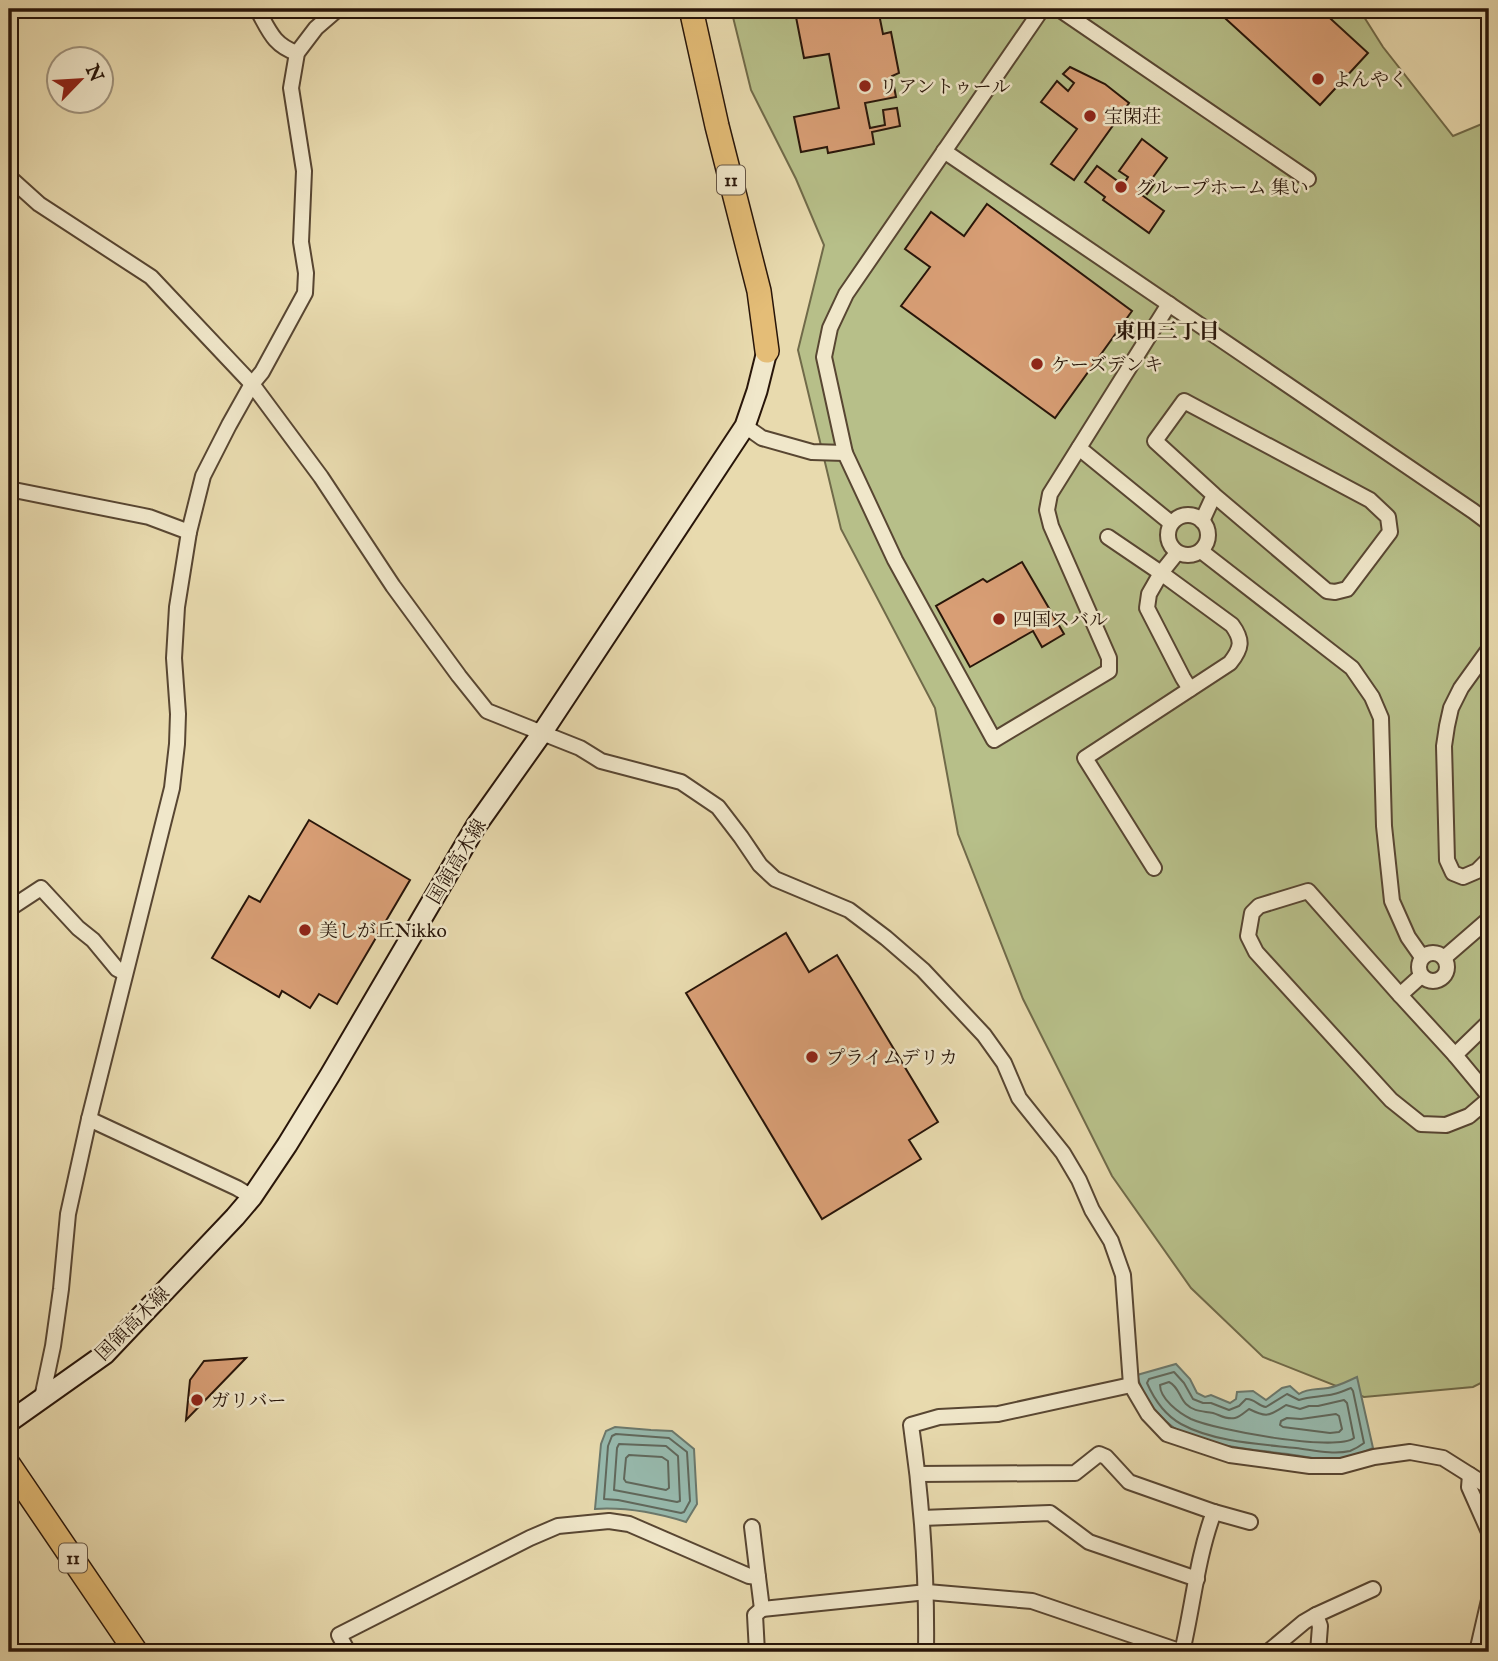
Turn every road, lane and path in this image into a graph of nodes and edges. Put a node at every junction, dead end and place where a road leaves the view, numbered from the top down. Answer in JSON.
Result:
{"nodes":[{"id":1,"x":257,"y":9,"type":"edge"},
{"id":2,"x":338,"y":9,"type":"edge"},
{"id":3,"x":691,"y":9,"type":"edge"},
{"id":4,"x":1042,"y":9,"type":"edge"},
{"id":5,"x":1059,"y":9,"type":"edge"},
{"id":6,"x":297,"y":53,"type":"junction"},
{"id":7,"x":944,"y":151,"type":"junction"},
{"id":8,"x":9,"y":177,"type":"edge"},
{"id":9,"x":1308,"y":179,"type":"dead end"},
{"id":10,"x":1169,"y":304,"type":"junction"},
{"id":11,"x":766,"y":351,"type":"joint"},
{"id":12,"x":253,"y":384,"type":"junction"},
{"id":13,"x":746,"y":426,"type":"junction"},
{"id":14,"x":1079,"y":448,"type":"junction"},
{"id":15,"x":845,"y":453,"type":"junction"},
{"id":16,"x":9,"y":489,"type":"edge"},
{"id":17,"x":1214,"y":495,"type":"junction"},
{"id":18,"x":1202,"y":521,"type":"junction"},
{"id":19,"x":1171,"y":523,"type":"junction"},
{"id":20,"x":1489,"y":523,"type":"edge"},
{"id":21,"x":189,"y":532,"type":"junction"},
{"id":22,"x":1108,"y":537,"type":"dead end"},
{"id":23,"x":1201,"y":551,"type":"junction"},
{"id":24,"x":1177,"y":553,"type":"junction"},
{"id":25,"x":1161,"y":573,"type":"junction"},
{"id":26,"x":1489,"y":649,"type":"edge"},
{"id":27,"x":1191,"y":689,"type":"junction"},
{"id":28,"x":542,"y":733,"type":"junction"},
{"id":29,"x":1489,"y":859,"type":"edge"},
{"id":30,"x":1154,"y":869,"type":"dead end"},
{"id":31,"x":9,"y":909,"type":"edge"},
{"id":32,"x":1489,"y":919,"type":"edge"},
{"id":33,"x":1422,"y":957,"type":"junction"},
{"id":34,"x":1444,"y":958,"type":"junction"},
{"id":35,"x":125,"y":973,"type":"junction"},
{"id":36,"x":1421,"y":976,"type":"junction"},
{"id":37,"x":1400,"y":995,"type":"junction"},
{"id":38,"x":1489,"y":1022,"type":"edge"},
{"id":39,"x":1455,"y":1055,"type":"junction"},
{"id":40,"x":1489,"y":1098,"type":"edge"},
{"id":41,"x":89,"y":1119,"type":"junction"},
{"id":42,"x":252,"y":1197,"type":"junction"},
{"id":43,"x":1130,"y":1385,"type":"junction"},
{"id":44,"x":42,"y":1398,"type":"junction"},
{"id":45,"x":9,"y":1422,"type":"edge"},
{"id":46,"x":9,"y":1465,"type":"edge"},
{"id":47,"x":918,"y":1475,"type":"junction"},
{"id":48,"x":1470,"y":1475,"type":"junction"},
{"id":49,"x":1489,"y":1487,"type":"edge"},
{"id":50,"x":1214,"y":1512,"type":"junction"},
{"id":51,"x":922,"y":1518,"type":"junction"},
{"id":52,"x":1250,"y":1522,"type":"dead end"},
{"id":53,"x":752,"y":1527,"type":"dead end"},
{"id":54,"x":1489,"y":1532,"type":"edge"},
{"id":55,"x":758,"y":1577,"type":"junction"},
{"id":56,"x":1197,"y":1579,"type":"junction"},
{"id":57,"x":1373,"y":1589,"type":"dead end"},
{"id":58,"x":927,"y":1592,"type":"junction"},
{"id":59,"x":1489,"y":1600,"type":"edge"},
{"id":60,"x":762,"y":1609,"type":"junction"},
{"id":61,"x":1316,"y":1615,"type":"junction"},
{"id":62,"x":136,"y":1652,"type":"edge"},
{"id":63,"x":348,"y":1652,"type":"edge"},
{"id":64,"x":757,"y":1652,"type":"edge"},
{"id":65,"x":926,"y":1652,"type":"edge"},
{"id":66,"x":1182,"y":1652,"type":"edge"},
{"id":67,"x":1268,"y":1652,"type":"edge"},
{"id":68,"x":1318,"y":1652,"type":"edge"},
{"id":69,"x":1477,"y":1652,"type":"edge"}],
"edges":[{"from":1,"to":6,"type":"street"},
{"from":2,"to":6,"type":"street"},
{"from":3,"to":11,"type":"highway","number":"11"},
{"from":4,"to":7,"type":"street"},
{"from":5,"to":9,"type":"street"},
{"from":6,"to":12,"type":"street"},
{"from":7,"to":10,"type":"street"},
{"from":7,"to":15,"type":"street"},
{"from":8,"to":12,"type":"street"},
{"from":10,"to":14,"type":"street"},
{"from":10,"to":20,"type":"street"},
{"from":11,"to":13,"type":"main road","name":"国領高木線"},
{"from":12,"to":21,"type":"street"},
{"from":12,"to":28,"type":"street"},
{"from":13,"to":15,"type":"street"},
{"from":13,"to":28,"type":"main road","name":"国領高木線"},
{"from":14,"to":15,"type":"street"},
{"from":14,"to":19,"type":"street"},
{"from":16,"to":21,"type":"street"},
{"from":17,"to":17,"type":"street"},
{"from":17,"to":18,"type":"street"},
{"from":18,"to":19,"type":"street"},
{"from":18,"to":23,"type":"street"},
{"from":19,"to":24,"type":"street"},
{"from":21,"to":35,"type":"street"},
{"from":22,"to":25,"type":"street"},
{"from":23,"to":24,"type":"street"},
{"from":23,"to":33,"type":"street"},
{"from":24,"to":25,"type":"street"},
{"from":25,"to":27,"type":"street"},
{"from":25,"to":27,"type":"street"},
{"from":26,"to":29,"type":"street"},
{"from":27,"to":30,"type":"street"},
{"from":28,"to":42,"type":"main road","name":"国領高木線"},
{"from":28,"to":43,"type":"street"},
{"from":31,"to":35,"type":"street"},
{"from":32,"to":34,"type":"street"},
{"from":33,"to":34,"type":"street"},
{"from":33,"to":36,"type":"street"},
{"from":34,"to":36,"type":"street"},
{"from":35,"to":41,"type":"street"},
{"from":36,"to":37,"type":"street"},
{"from":37,"to":39,"type":"street"},
{"from":37,"to":40,"type":"street"},
{"from":38,"to":39,"type":"street"},
{"from":39,"to":40,"type":"street"},
{"from":41,"to":42,"type":"street"},
{"from":41,"to":44,"type":"street"},
{"from":42,"to":44,"type":"main road","name":"国領高木線"},
{"from":43,"to":47,"type":"street"},
{"from":43,"to":48,"type":"street"},
{"from":44,"to":45,"type":"main road","name":"国領高木線"},
{"from":46,"to":62,"type":"highway","number":"11"},
{"from":47,"to":50,"type":"street"},
{"from":47,"to":51,"type":"street"},
{"from":48,"to":49,"type":"street"},
{"from":48,"to":54,"type":"street"},
{"from":50,"to":52,"type":"street"},
{"from":50,"to":56,"type":"street"},
{"from":51,"to":56,"type":"street"},
{"from":51,"to":58,"type":"street"},
{"from":53,"to":55,"type":"street"},
{"from":55,"to":60,"type":"street"},
{"from":55,"to":63,"type":"street"},
{"from":56,"to":66,"type":"street"},
{"from":57,"to":61,"type":"street"},
{"from":58,"to":60,"type":"street"},
{"from":58,"to":65,"type":"street"},
{"from":58,"to":66,"type":"street"},
{"from":59,"to":69,"type":"street"},
{"from":60,"to":64,"type":"street"},
{"from":61,"to":67,"type":"street"},
{"from":61,"to":68,"type":"street"}]}
